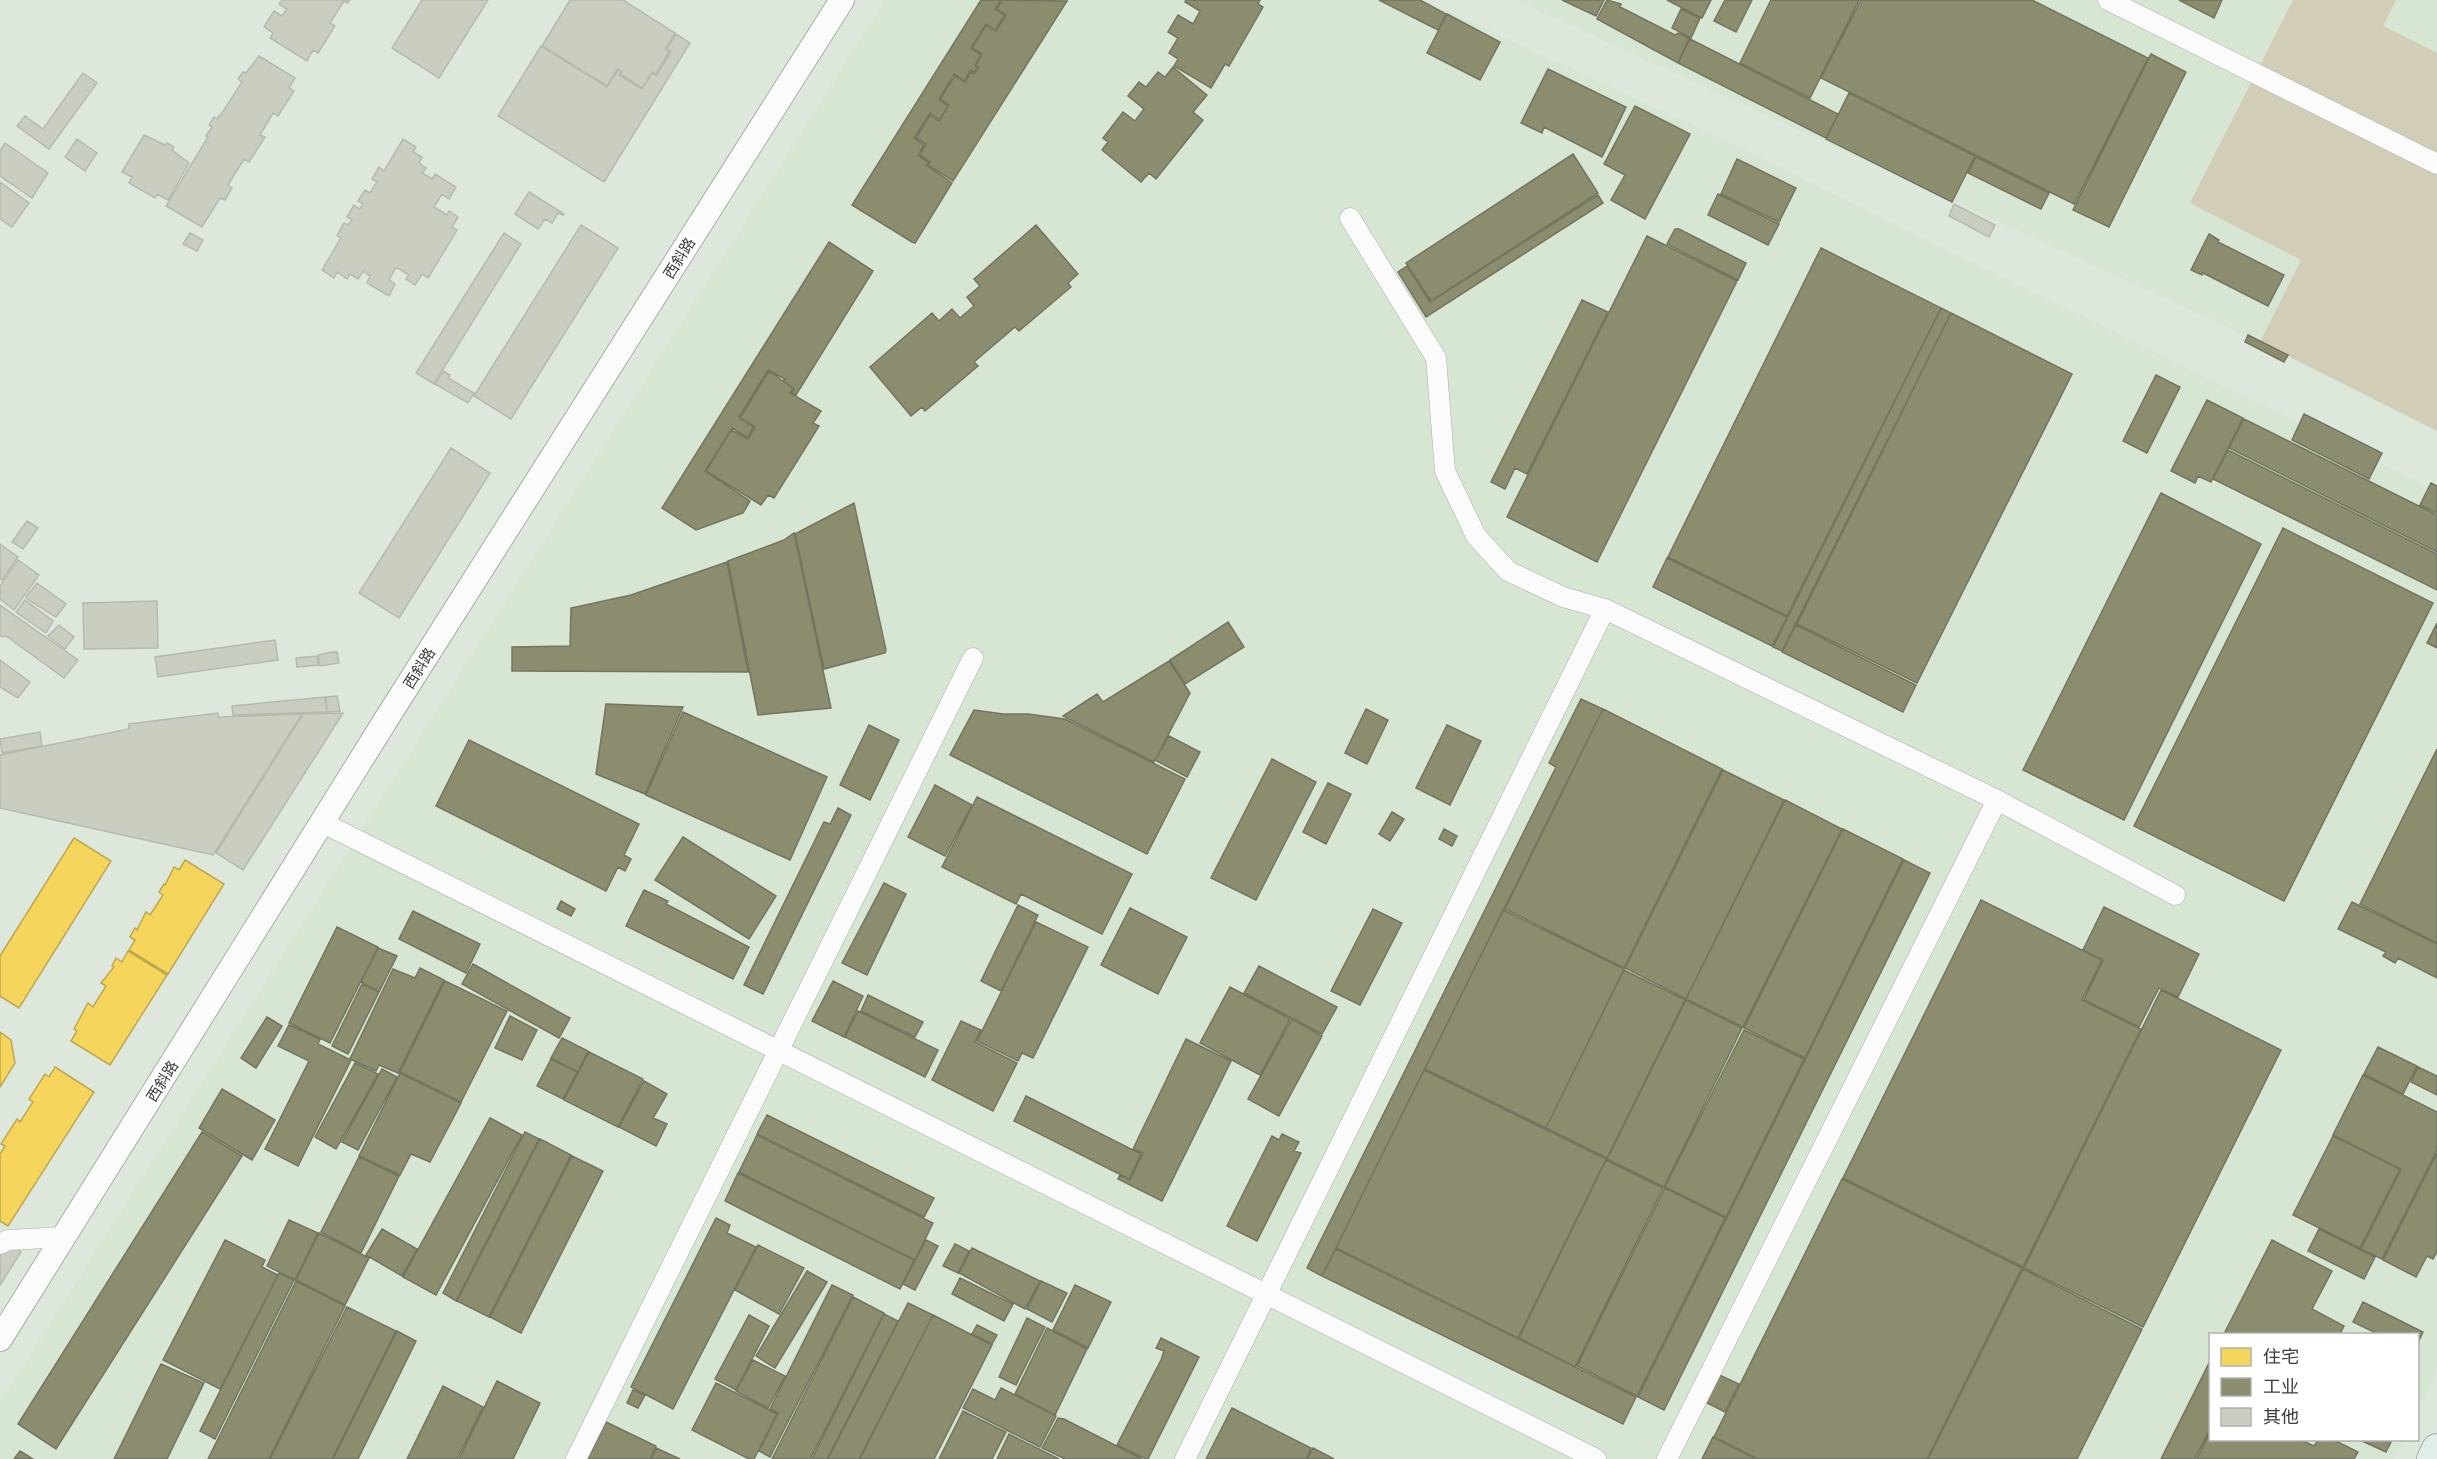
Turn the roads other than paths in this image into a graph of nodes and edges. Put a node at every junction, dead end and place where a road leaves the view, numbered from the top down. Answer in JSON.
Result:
{"nodes":[{"id":1,"x":842,"y":0,"type":"edge"},
{"id":2,"x":2108,"y":0,"type":"edge"},
{"id":3,"x":2437,"y":164,"type":"edge"},
{"id":4,"x":1350,"y":218,"type":"dead end"},
{"id":5,"x":1605,"y":609,"type":"junction"},
{"id":6,"x":973,"y":657,"type":"dead end"},
{"id":7,"x":1996,"y":800,"type":"junction"},
{"id":8,"x":323,"y":823,"type":"junction"},
{"id":9,"x":2175,"y":895,"type":"dead end"},
{"id":10,"x":777,"y":1050,"type":"junction"},
{"id":11,"x":64,"y":1237,"type":"junction"},
{"id":12,"x":0,"y":1244,"type":"edge"},
{"id":13,"x":1266,"y":1294,"type":"junction"},
{"id":14,"x":0,"y":1339,"type":"edge"},
{"id":15,"x":2437,"y":1449,"type":"edge"},
{"id":16,"x":576,"y":1459,"type":"edge"},
{"id":17,"x":1185,"y":1459,"type":"edge"},
{"id":18,"x":1596,"y":1459,"type":"edge"},
{"id":19,"x":1667,"y":1459,"type":"edge"},
{"id":20,"x":2432,"y":1459,"type":"edge"}],
"edges":[{"from":1,"to":8,"type":"street","name":"西斜路"},
{"from":2,"to":3,"type":"street"},
{"from":4,"to":5,"type":"street"},
{"from":5,"to":7,"type":"street"},
{"from":5,"to":13,"type":"street"},
{"from":6,"to":10,"type":"street"},
{"from":7,"to":9,"type":"street"},
{"from":7,"to":19,"type":"street"},
{"from":8,"to":10,"type":"street"},
{"from":8,"to":11,"type":"street","name":"西斜路"},
{"from":10,"to":13,"type":"street"},
{"from":10,"to":16,"type":"street"},
{"from":11,"to":12,"type":"street"},
{"from":11,"to":14,"type":"street","name":"西斜路"},
{"from":13,"to":17,"type":"street"},
{"from":13,"to":18,"type":"street"},
{"from":15,"to":20,"type":"main road"}]}
